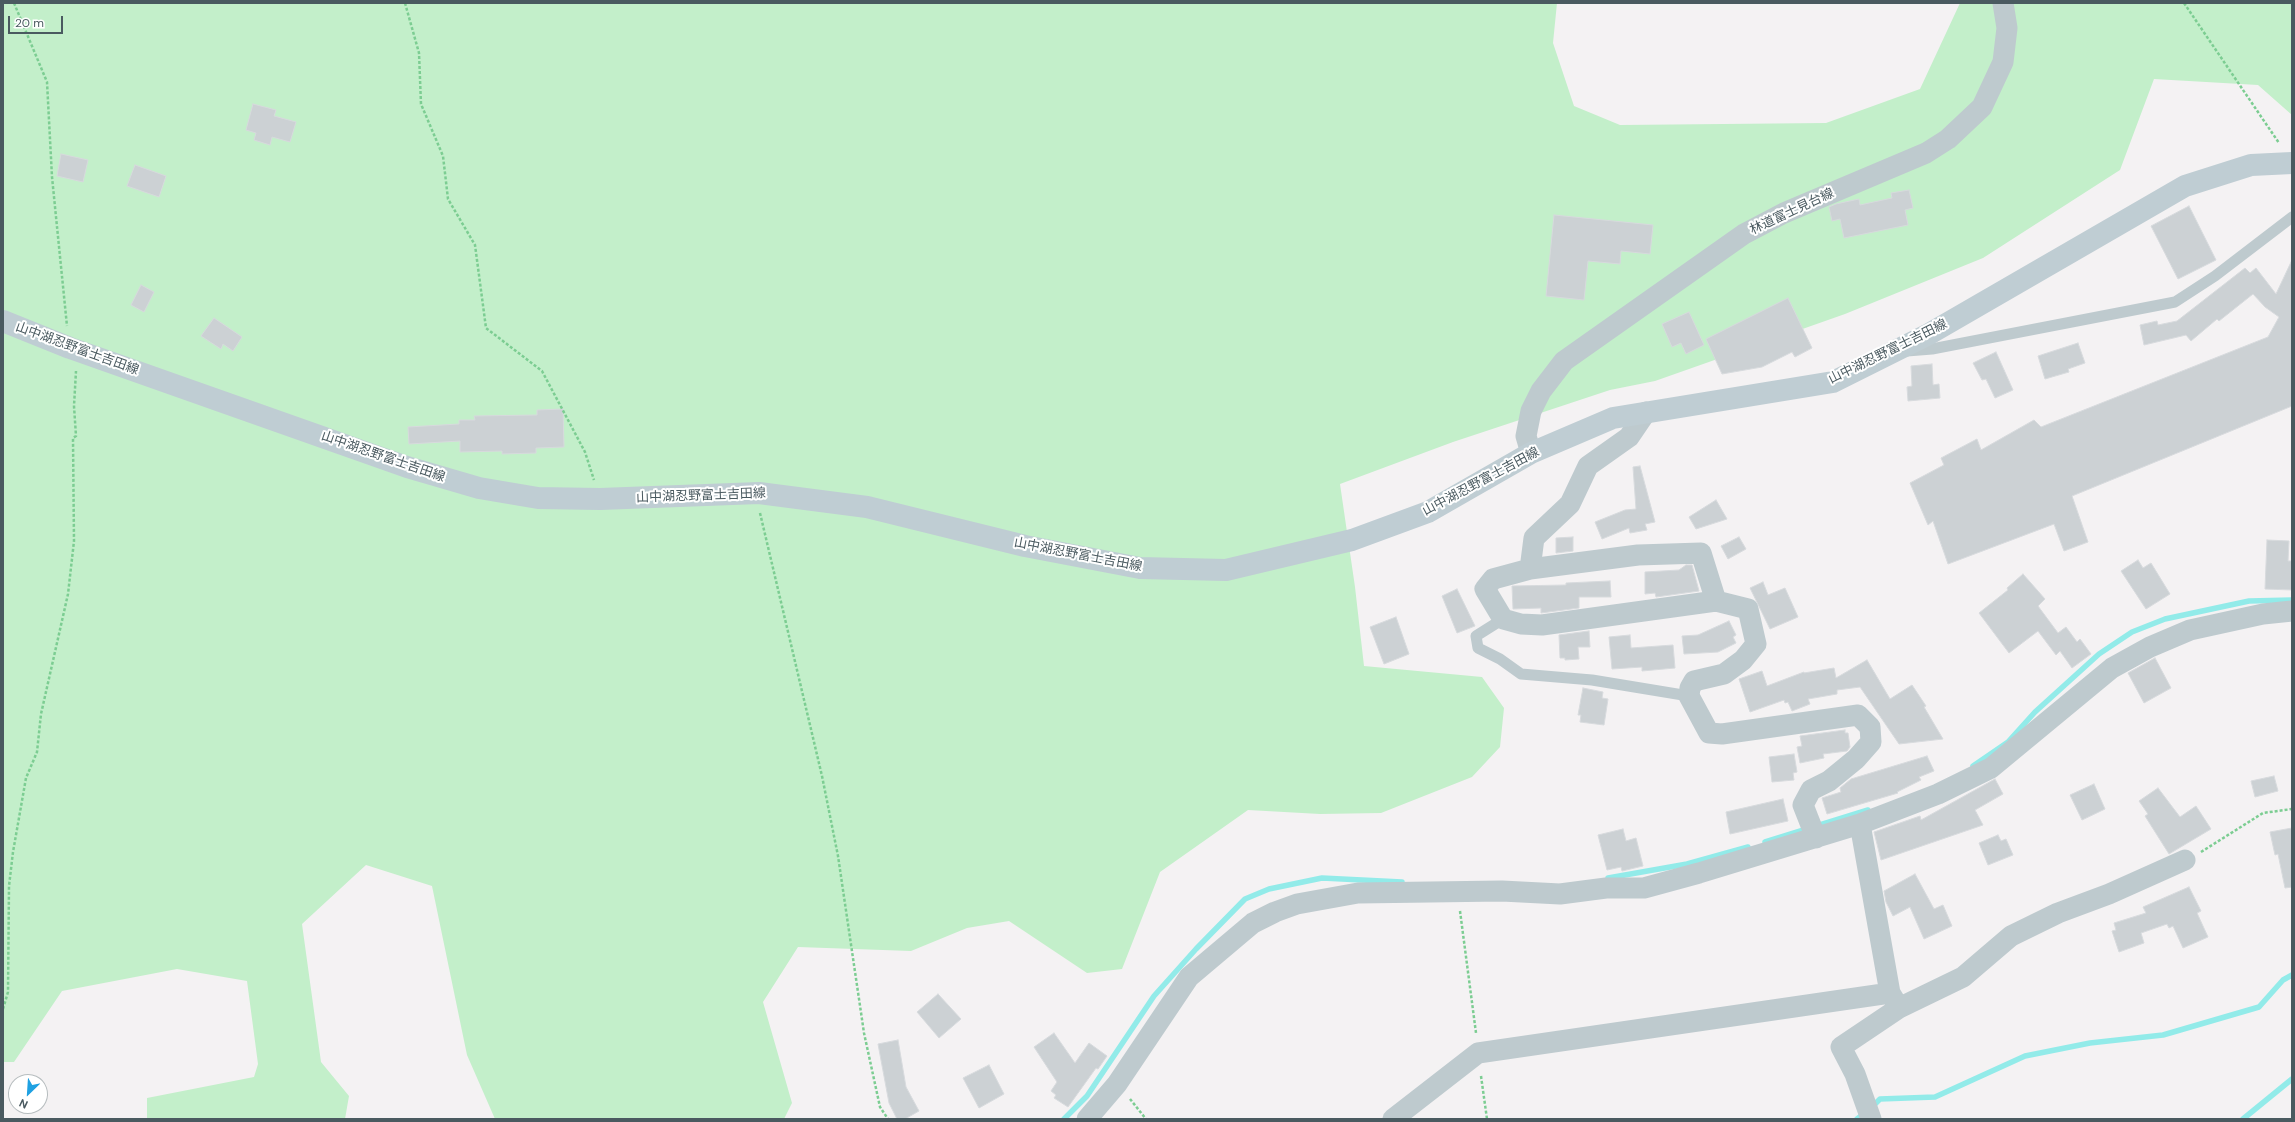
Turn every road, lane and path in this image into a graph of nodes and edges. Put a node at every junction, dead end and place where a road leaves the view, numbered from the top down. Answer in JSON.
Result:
{"nodes":[{"id":1,"x":14,"y":3,"type":"edge"},
{"id":2,"x":405,"y":3,"type":"edge"},
{"id":3,"x":2003,"y":3,"type":"edge"},
{"id":4,"x":2184,"y":3,"type":"edge"},
{"id":5,"x":2280,"y":144,"type":"dead end"},
{"id":6,"x":2292,"y":163,"type":"edge"},
{"id":7,"x":2292,"y":217,"type":"edge"},
{"id":8,"x":64,"y":309,"type":"dead end"},
{"id":9,"x":3,"y":321,"type":"edge"},
{"id":10,"x":70,"y":348,"type":"junction"},
{"id":11,"x":1894,"y":352,"type":"junction"},
{"id":12,"x":1646,"y":412,"type":"junction"},
{"id":13,"x":1531,"y":453,"type":"junction"},
{"id":14,"x":759,"y":493,"type":"junction"},
{"id":15,"x":600,"y":499,"type":"junction"},
{"id":16,"x":1530,"y":569,"type":"junction"},
{"id":17,"x":1716,"y":601,"type":"junction"},
{"id":18,"x":2292,"y":611,"type":"edge"},
{"id":19,"x":1503,"y":619,"type":"junction"},
{"id":20,"x":1689,"y":696,"type":"junction"},
{"id":21,"x":2292,"y":809,"type":"edge"},
{"id":22,"x":1860,"y":824,"type":"junction"},
{"id":23,"x":1816,"y":838,"type":"junction"},
{"id":24,"x":2185,"y":860,"type":"joint"},
{"id":25,"x":1457,"y":891,"type":"junction"},
{"id":26,"x":1895,"y":1000,"type":"junction"},
{"id":27,"x":3,"y":1009,"type":"edge"},
{"id":28,"x":1478,"y":1053,"type":"junction"},
{"id":29,"x":1117,"y":1084,"type":"junction"},
{"id":30,"x":888,"y":1119,"type":"edge"},
{"id":31,"x":1086,"y":1119,"type":"edge"},
{"id":32,"x":1146,"y":1119,"type":"edge"},
{"id":33,"x":1393,"y":1119,"type":"edge"},
{"id":34,"x":1487,"y":1119,"type":"edge"},
{"id":35,"x":1871,"y":1119,"type":"edge"}],
"edges":[{"from":1,"to":8,"type":"path"},
{"from":2,"to":15,"type":"path"},
{"from":3,"to":13,"type":"street","name":"林道富士見台線"},
{"from":4,"to":5,"type":"path"},
{"from":6,"to":11,"type":"main road","name":"山中湖忍野富士吉田線"},
{"from":7,"to":11,"type":"lane"},
{"from":9,"to":10,"type":"main road","name":"山中湖忍野富士吉田線"},
{"from":10,"to":15,"type":"main road","name":"山中湖忍野富士吉田線"},
{"from":10,"to":27,"type":"path"},
{"from":11,"to":12,"type":"main road","name":"山中湖忍野富士吉田線"},
{"from":12,"to":13,"type":"main road","name":"山中湖忍野富士吉田線"},
{"from":12,"to":16,"type":"street"},
{"from":13,"to":14,"type":"main road","name":"山中湖忍野富士吉田線"},
{"from":14,"to":15,"type":"main road","name":"山中湖忍野富士吉田線"},
{"from":14,"to":30,"type":"path"},
{"from":16,"to":17,"type":"street"},
{"from":16,"to":19,"type":"street"},
{"from":17,"to":19,"type":"street"},
{"from":17,"to":20,"type":"street"},
{"from":18,"to":22,"type":"street"},
{"from":19,"to":20,"type":"lane"},
{"from":20,"to":23,"type":"street"},
{"from":21,"to":24,"type":"path"},
{"from":22,"to":23,"type":"street"},
{"from":22,"to":26,"type":"street"},
{"from":23,"to":25,"type":"street"},
{"from":24,"to":26,"type":"street"},
{"from":25,"to":28,"type":"path"},
{"from":25,"to":29,"type":"street"},
{"from":26,"to":28,"type":"street"},
{"from":26,"to":35,"type":"street"},
{"from":28,"to":33,"type":"street"},
{"from":28,"to":34,"type":"path"},
{"from":29,"to":31,"type":"street"},
{"from":29,"to":32,"type":"path"}]}
